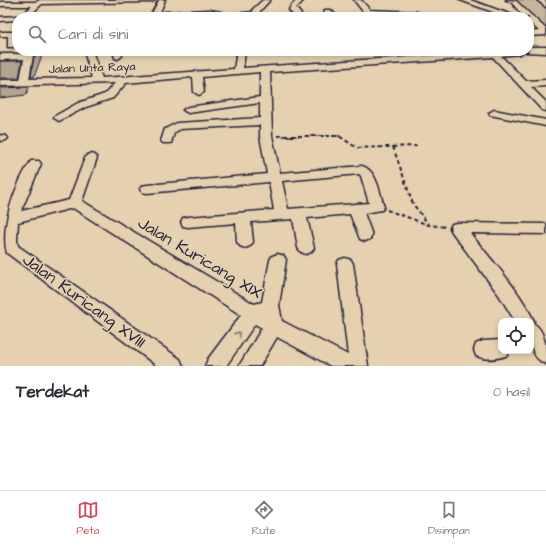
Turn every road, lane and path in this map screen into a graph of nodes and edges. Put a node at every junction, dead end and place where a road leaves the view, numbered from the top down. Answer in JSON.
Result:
{"nodes":[{"id":1,"x":152,"y":0,"type":"edge"},
{"id":2,"x":162,"y":0,"type":"edge"},
{"id":3,"x":267,"y":0,"type":"edge"},
{"id":4,"x":301,"y":0,"type":"edge"},
{"id":5,"x":357,"y":0,"type":"edge"},
{"id":6,"x":463,"y":0,"type":"edge"},
{"id":7,"x":509,"y":0,"type":"edge"},
{"id":8,"x":540,"y":0,"type":"edge"},
{"id":9,"x":43,"y":1,"type":"edge"},
{"id":10,"x":0,"y":4,"type":"edge"},
{"id":11,"x":546,"y":5,"type":"edge"},
{"id":12,"x":30,"y":12,"type":"edge"},
{"id":13,"x":35,"y":12,"type":"edge"},
{"id":14,"x":156,"y":12,"type":"edge"},
{"id":15,"x":256,"y":12,"type":"edge"},
{"id":16,"x":295,"y":12,"type":"edge"},
{"id":17,"x":368,"y":12,"type":"edge"},
{"id":18,"x":499,"y":12,"type":"edge"},
{"id":19,"x":523,"y":12,"type":"edge"},
{"id":20,"x":12,"y":18,"type":"edge"},
{"id":21,"x":534,"y":18,"type":"edge"},
{"id":22,"x":0,"y":19,"type":"edge"},
{"id":23,"x":541,"y":19,"type":"dead end"},
{"id":24,"x":534,"y":22,"type":"edge"},
{"id":25,"x":546,"y":33,"type":"edge"},
{"id":26,"x":0,"y":34,"type":"edge"},
{"id":27,"x":534,"y":34,"type":"edge"},
{"id":28,"x":11,"y":46,"type":"dead end"},
{"id":29,"x":534,"y":50,"type":"edge"},
{"id":30,"x":546,"y":50,"type":"edge"},
{"id":31,"x":90,"y":56,"type":"edge"},
{"id":32,"x":240,"y":56,"type":"edge"},
{"id":33,"x":430,"y":56,"type":"edge"},
{"id":34,"x":497,"y":56,"type":"edge"},
{"id":35,"x":0,"y":57,"type":"edge"},
{"id":36,"x":265,"y":70,"type":"junction"},
{"id":37,"x":238,"y":72,"type":"junction"},
{"id":38,"x":197,"y":75,"type":"junction"},
{"id":39,"x":98,"y":80,"type":"junction"},
{"id":40,"x":123,"y":80,"type":"junction"},
{"id":41,"x":24,"y":82,"type":"junction"},
{"id":42,"x":0,"y":83,"type":"edge"},
{"id":43,"x":546,"y":83,"type":"edge"},
{"id":44,"x":524,"y":84,"type":"junction"},
{"id":45,"x":199,"y":92,"type":"dead end"},
{"id":46,"x":265,"y":99,"type":"junction"},
{"id":47,"x":546,"y":108,"type":"edge"},
{"id":48,"x":188,"y":110,"type":"dead end"},
{"id":49,"x":494,"y":112,"type":"dead end"},
{"id":50,"x":59,"y":118,"type":"dead end"},
{"id":51,"x":266,"y":121,"type":"junction"},
{"id":52,"x":546,"y":123,"type":"edge"},
{"id":53,"x":273,"y":136,"type":"dead end"},
{"id":54,"x":167,"y":141,"type":"dead end"},
{"id":55,"x":417,"y":146,"type":"dead end"},
{"id":56,"x":393,"y":147,"type":"junction"},
{"id":57,"x":91,"y":158,"type":"dead end"},
{"id":58,"x":35,"y":164,"type":"dead end"},
{"id":59,"x":274,"y":177,"type":"junction"},
{"id":60,"x":147,"y":189,"type":"dead end"},
{"id":61,"x":75,"y":203,"type":"junction"},
{"id":62,"x":377,"y":207,"type":"junction"},
{"id":63,"x":355,"y":209,"type":"junction"},
{"id":64,"x":299,"y":213,"type":"junction"},
{"id":65,"x":282,"y":215,"type":"junction"},
{"id":66,"x":10,"y":218,"type":"junction"},
{"id":67,"x":243,"y":218,"type":"junction"},
{"id":68,"x":188,"y":222,"type":"dead end"},
{"id":69,"x":429,"y":225,"type":"junction"},
{"id":70,"x":457,"y":228,"type":"junction"},
{"id":71,"x":546,"y":229,"type":"edge"},
{"id":72,"x":365,"y":235,"type":"dead end"},
{"id":73,"x":245,"y":242,"type":"dead end"},
{"id":74,"x":306,"y":248,"type":"dead end"},
{"id":75,"x":278,"y":260,"type":"dead end"},
{"id":76,"x":345,"y":264,"type":"dead end"},
{"id":77,"x":261,"y":308,"type":"junction"},
{"id":78,"x":523,"y":318,"type":"edge"},
{"id":79,"x":274,"y":326,"type":"junction"},
{"id":80,"x":534,"y":336,"type":"edge"},
{"id":81,"x":541,"y":349,"type":"edge"},
{"id":82,"x":173,"y":366,"type":"edge"},
{"id":83,"x":215,"y":366,"type":"edge"},
{"id":84,"x":249,"y":366,"type":"edge"},
{"id":85,"x":350,"y":366,"type":"edge"},
{"id":86,"x":358,"y":366,"type":"edge"}],
"edges":[{"from":1,"to":9,"type":"street"},
{"from":2,"to":14,"type":"street"},
{"from":3,"to":15,"type":"street"},
{"from":4,"to":16,"type":"street"},
{"from":5,"to":17,"type":"street"},
{"from":6,"to":18,"type":"street"},
{"from":7,"to":19,"type":"street"},
{"from":8,"to":11,"type":"street"},
{"from":9,"to":10,"type":"street"},
{"from":9,"to":12,"type":"street"},
{"from":9,"to":13,"type":"street"},
{"from":20,"to":22,"type":"street"},
{"from":21,"to":23,"type":"street"},
{"from":24,"to":25,"type":"street"},
{"from":25,"to":27,"type":"street"},
{"from":26,"to":28,"type":"street"},
{"from":29,"to":30,"type":"street"},
{"from":31,"to":39,"type":"street"},
{"from":32,"to":37,"type":"street"},
{"from":33,"to":36,"type":"street","name":"Jalan Unta Raya"},
{"from":34,"to":44,"type":"street"},
{"from":35,"to":41,"type":"street"},
{"from":36,"to":37,"type":"street","name":"Jalan Unta Raya"},
{"from":36,"to":46,"type":"street"},
{"from":37,"to":38,"type":"street","name":"Jalan Unta Raya"},
{"from":38,"to":40,"type":"street","name":"Jalan Unta Raya"},
{"from":38,"to":45,"type":"street"},
{"from":39,"to":40,"type":"street","name":"Jalan Unta Raya"},
{"from":39,"to":41,"type":"street","name":"Jalan Unta Raya"},
{"from":40,"to":50,"type":"street"},
{"from":41,"to":42,"type":"street","name":"Jalan Unta Raya"},
{"from":43,"to":44,"type":"street"},
{"from":44,"to":47,"type":"street"},
{"from":46,"to":48,"type":"street"},
{"from":46,"to":51,"type":"street"},
{"from":49,"to":52,"type":"street"},
{"from":51,"to":54,"type":"street"},
{"from":51,"to":59,"type":"street"},
{"from":53,"to":56,"type":"path"},
{"from":55,"to":56,"type":"path"},
{"from":56,"to":69,"type":"path"},
{"from":57,"to":61,"type":"street"},
{"from":58,"to":66,"type":"street","name":"Jalan Kuricang XVIII"},
{"from":59,"to":60,"type":"street"},
{"from":59,"to":62,"type":"street"},
{"from":59,"to":65,"type":"street"},
{"from":61,"to":66,"type":"street"},
{"from":61,"to":77,"type":"street","name":"Jalan Kuricang XIX"},
{"from":62,"to":63,"type":"street"},
{"from":62,"to":69,"type":"path"},
{"from":63,"to":64,"type":"street"},
{"from":63,"to":72,"type":"street"},
{"from":64,"to":65,"type":"street"},
{"from":64,"to":74,"type":"street"},
{"from":65,"to":67,"type":"street"},
{"from":66,"to":82,"type":"street","name":"Jalan Kuricang XVIII"},
{"from":67,"to":68,"type":"street"},
{"from":67,"to":73,"type":"street"},
{"from":69,"to":70,"type":"path"},
{"from":70,"to":71,"type":"street"},
{"from":70,"to":78,"type":"street"},
{"from":75,"to":77,"type":"street"},
{"from":76,"to":86,"type":"street"},
{"from":77,"to":79,"type":"street"},
{"from":83,"to":77,"type":"street","one_way":true},
{"from":79,"to":84,"type":"street"},
{"from":79,"to":85,"type":"street"},
{"from":80,"to":81,"type":"street"}]}
